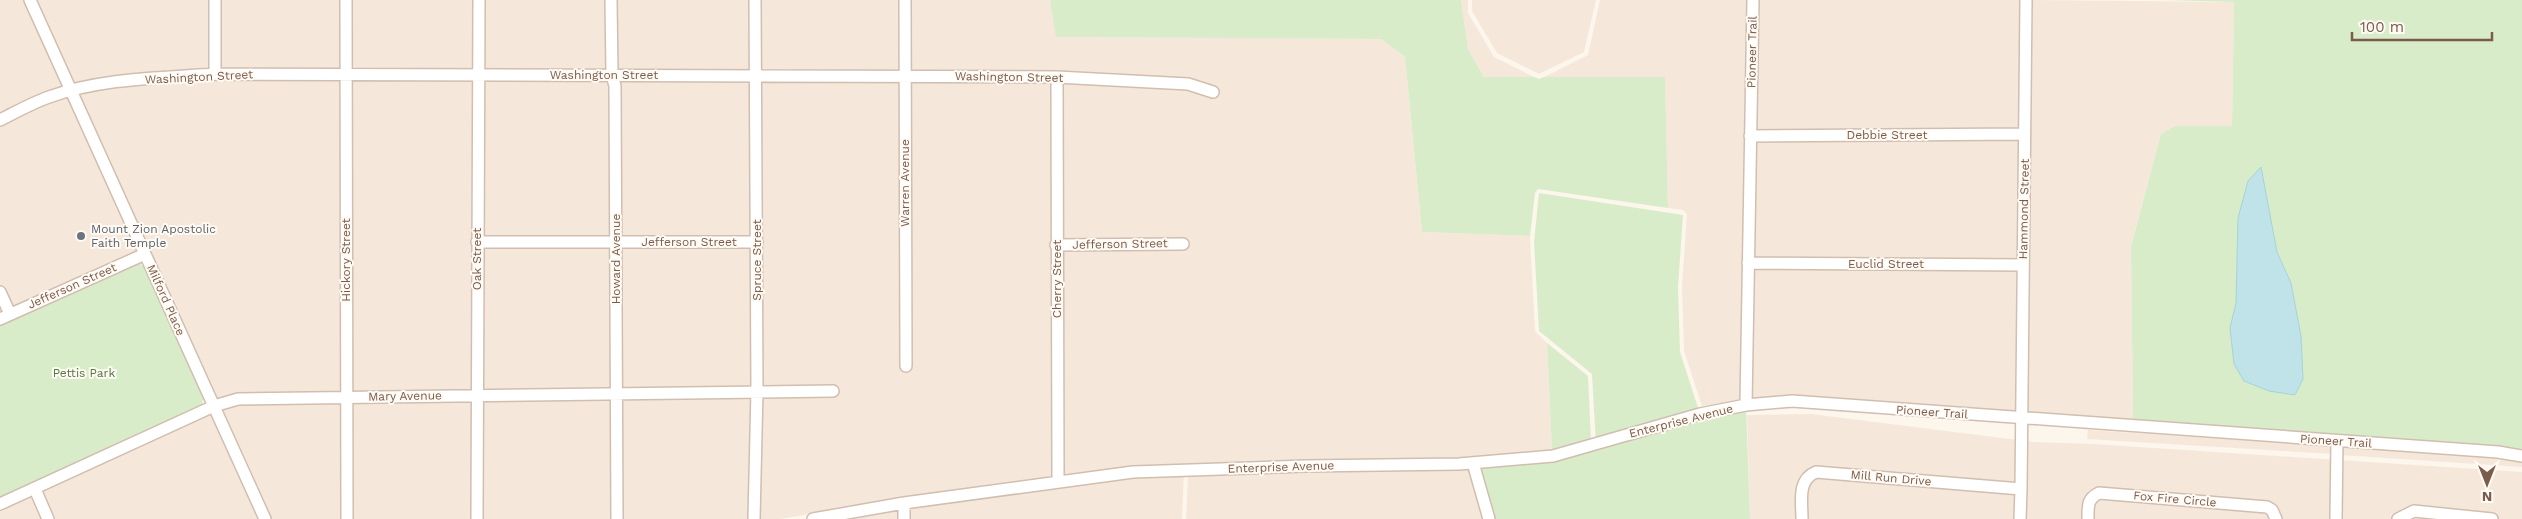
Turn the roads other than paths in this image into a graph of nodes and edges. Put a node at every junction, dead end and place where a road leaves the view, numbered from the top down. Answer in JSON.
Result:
{"nodes":[{"id":1,"x":30,"y":0,"type":"edge"},
{"id":2,"x":215,"y":0,"type":"edge"},
{"id":3,"x":346,"y":0,"type":"edge"},
{"id":4,"x":479,"y":0,"type":"edge"},
{"id":5,"x":611,"y":0,"type":"edge"},
{"id":6,"x":756,"y":0,"type":"edge"},
{"id":7,"x":905,"y":0,"type":"edge"},
{"id":8,"x":1753,"y":0,"type":"edge"},
{"id":9,"x":2026,"y":0,"type":"edge"},
{"id":10,"x":346,"y":73,"type":"junction"},
{"id":11,"x":215,"y":74,"type":"junction"},
{"id":12,"x":612,"y":75,"type":"junction"},
{"id":13,"x":757,"y":75,"type":"junction"},
{"id":14,"x":479,"y":76,"type":"junction"},
{"id":15,"x":904,"y":76,"type":"junction"},
{"id":16,"x":1057,"y":77,"type":"junction"},
{"id":17,"x":72,"y":90,"type":"junction"},
{"id":18,"x":1213,"y":92,"type":"dead end"},
{"id":19,"x":0,"y":120,"type":"edge"},
{"id":20,"x":2024,"y":134,"type":"junction"},
{"id":21,"x":1750,"y":136,"type":"junction"},
{"id":22,"x":477,"y":242,"type":"junction"},
{"id":23,"x":616,"y":242,"type":"junction"},
{"id":24,"x":757,"y":242,"type":"junction"},
{"id":25,"x":1183,"y":244,"type":"dead end"},
{"id":26,"x":1056,"y":245,"type":"junction"},
{"id":27,"x":145,"y":254,"type":"junction"},
{"id":28,"x":1748,"y":263,"type":"junction"},
{"id":29,"x":2023,"y":265,"type":"junction"},
{"id":30,"x":0,"y":292,"type":"edge"},
{"id":31,"x":5,"y":316,"type":"edge"},
{"id":32,"x":906,"y":366,"type":"dead end"},
{"id":33,"x":757,"y":390,"type":"junction"},
{"id":34,"x":833,"y":391,"type":"dead end"},
{"id":35,"x":616,"y":394,"type":"junction"},
{"id":36,"x":477,"y":395,"type":"junction"},
{"id":37,"x":346,"y":397,"type":"junction"},
{"id":38,"x":1746,"y":405,"type":"junction"},
{"id":39,"x":214,"y":406,"type":"junction"},
{"id":40,"x":2021,"y":419,"type":"junction"},
{"id":41,"x":2337,"y":441,"type":"junction"},
{"id":42,"x":2522,"y":456,"type":"edge"},
{"id":43,"x":1473,"y":463,"type":"junction"},
{"id":44,"x":1058,"y":481,"type":"junction"},
{"id":45,"x":35,"y":489,"type":"junction"},
{"id":46,"x":2021,"y":489,"type":"junction"},
{"id":47,"x":904,"y":503,"type":"junction"},
{"id":48,"x":0,"y":504,"type":"edge"},
{"id":49,"x":48,"y":519,"type":"edge"},
{"id":50,"x":265,"y":519,"type":"edge"},
{"id":51,"x":347,"y":519,"type":"edge"},
{"id":52,"x":478,"y":519,"type":"edge"},
{"id":53,"x":617,"y":519,"type":"edge"},
{"id":54,"x":754,"y":519,"type":"edge"},
{"id":55,"x":813,"y":519,"type":"edge"},
{"id":56,"x":904,"y":519,"type":"edge"},
{"id":57,"x":1489,"y":519,"type":"edge"},
{"id":58,"x":1802,"y":519,"type":"edge"},
{"id":59,"x":2020,"y":519,"type":"edge"},
{"id":60,"x":2088,"y":519,"type":"edge"},
{"id":61,"x":2276,"y":519,"type":"edge"},
{"id":62,"x":2336,"y":519,"type":"edge"},
{"id":63,"x":2398,"y":519,"type":"edge"},
{"id":64,"x":2492,"y":519,"type":"edge"}],
"edges":[{"from":1,"to":17,"type":"street","name":"Milford Place"},
{"from":2,"to":11,"type":"street"},
{"from":3,"to":10,"type":"street","name":"Hickory Street"},
{"from":4,"to":14,"type":"street","name":"Oak Street"},
{"from":5,"to":12,"type":"street","name":"Howard Avenue"},
{"from":6,"to":13,"type":"street","name":"Spruce Street"},
{"from":7,"to":15,"type":"street","name":"Warren Avenue"},
{"from":8,"to":21,"type":"street","name":"Pioneer Trail"},
{"from":9,"to":20,"type":"street","name":"Hammond Street"},
{"from":10,"to":11,"type":"street","name":"Washington Street"},
{"from":10,"to":14,"type":"street","name":"Washington Street"},
{"from":10,"to":37,"type":"street","name":"Hickory Street"},
{"from":11,"to":17,"type":"street","name":"Washington Street"},
{"from":12,"to":13,"type":"street","name":"Washington Street"},
{"from":12,"to":14,"type":"street","name":"Washington Street"},
{"from":12,"to":23,"type":"street","name":"Howard Avenue"},
{"from":13,"to":15,"type":"street","name":"Washington Street"},
{"from":13,"to":24,"type":"street","name":"Spruce Street"},
{"from":14,"to":22,"type":"street","name":"Oak Street"},
{"from":15,"to":16,"type":"street","name":"Washington Street"},
{"from":15,"to":32,"type":"street","name":"Warren Avenue"},
{"from":16,"to":18,"type":"street","name":"Washington Street"},
{"from":16,"to":26,"type":"street","name":"Cherry Street"},
{"from":17,"to":19,"type":"street","name":"Washington Street"},
{"from":17,"to":27,"type":"street","name":"Milford Place"},
{"from":20,"to":21,"type":"street","name":"Debbie Street"},
{"from":20,"to":29,"type":"street","name":"Hammond Street"},
{"from":21,"to":28,"type":"street","name":"Pioneer Trail"},
{"from":22,"to":23,"type":"street","name":"Jefferson Street"},
{"from":22,"to":36,"type":"street","name":"Oak Street"},
{"from":23,"to":24,"type":"street","name":"Jefferson Street"},
{"from":23,"to":35,"type":"street","name":"Howard Avenue"},
{"from":24,"to":33,"type":"street","name":"Spruce Street"},
{"from":25,"to":26,"type":"street","name":"Jefferson Street"},
{"from":26,"to":44,"type":"street","name":"Cherry Street"},
{"from":27,"to":31,"type":"street","name":"Jefferson Street"},
{"from":27,"to":39,"type":"street","name":"Milford Place"},
{"from":28,"to":29,"type":"street","name":"Euclid Street"},
{"from":28,"to":38,"type":"street","name":"Pioneer Trail"},
{"from":29,"to":40,"type":"street","name":"Hammond Street"},
{"from":30,"to":31,"type":"street"},
{"from":33,"to":34,"type":"street","name":"Mary Avenue"},
{"from":33,"to":35,"type":"street","name":"Mary Avenue"},
{"from":33,"to":54,"type":"street","name":"Spruce Street"},
{"from":35,"to":36,"type":"street","name":"Mary Avenue"},
{"from":35,"to":53,"type":"street","name":"Howard Avenue"},
{"from":36,"to":37,"type":"street","name":"Mary Avenue"},
{"from":36,"to":52,"type":"street","name":"Oak Street"},
{"from":37,"to":39,"type":"street","name":"Mary Avenue"},
{"from":37,"to":51,"type":"street","name":"Hickory Street"},
{"from":38,"to":40,"type":"street","name":"Pioneer Trail"},
{"from":38,"to":43,"type":"street","name":"Enterprise Avenue"},
{"from":39,"to":45,"type":"street","name":"Mary Avenue"},
{"from":39,"to":50,"type":"street","name":"Milford Place"},
{"from":40,"to":41,"type":"street","name":"Pioneer Trail"},
{"from":40,"to":46,"type":"street"},
{"from":41,"to":42,"type":"street","name":"Pioneer Trail"},
{"from":41,"to":62,"type":"street"},
{"from":43,"to":44,"type":"street","name":"Enterprise Avenue"},
{"from":43,"to":57,"type":"street"},
{"from":44,"to":47,"type":"street","name":"Enterprise Avenue"},
{"from":45,"to":48,"type":"street","name":"Mary Avenue"},
{"from":45,"to":49,"type":"street"},
{"from":46,"to":58,"type":"street","name":"Mill Run Drive"},
{"from":46,"to":59,"type":"street"},
{"from":47,"to":55,"type":"street","name":"Enterprise Avenue"},
{"from":47,"to":56,"type":"street"},
{"from":60,"to":61,"type":"street","name":"Fox Fire Circle"},
{"from":63,"to":64,"type":"street"}]}
